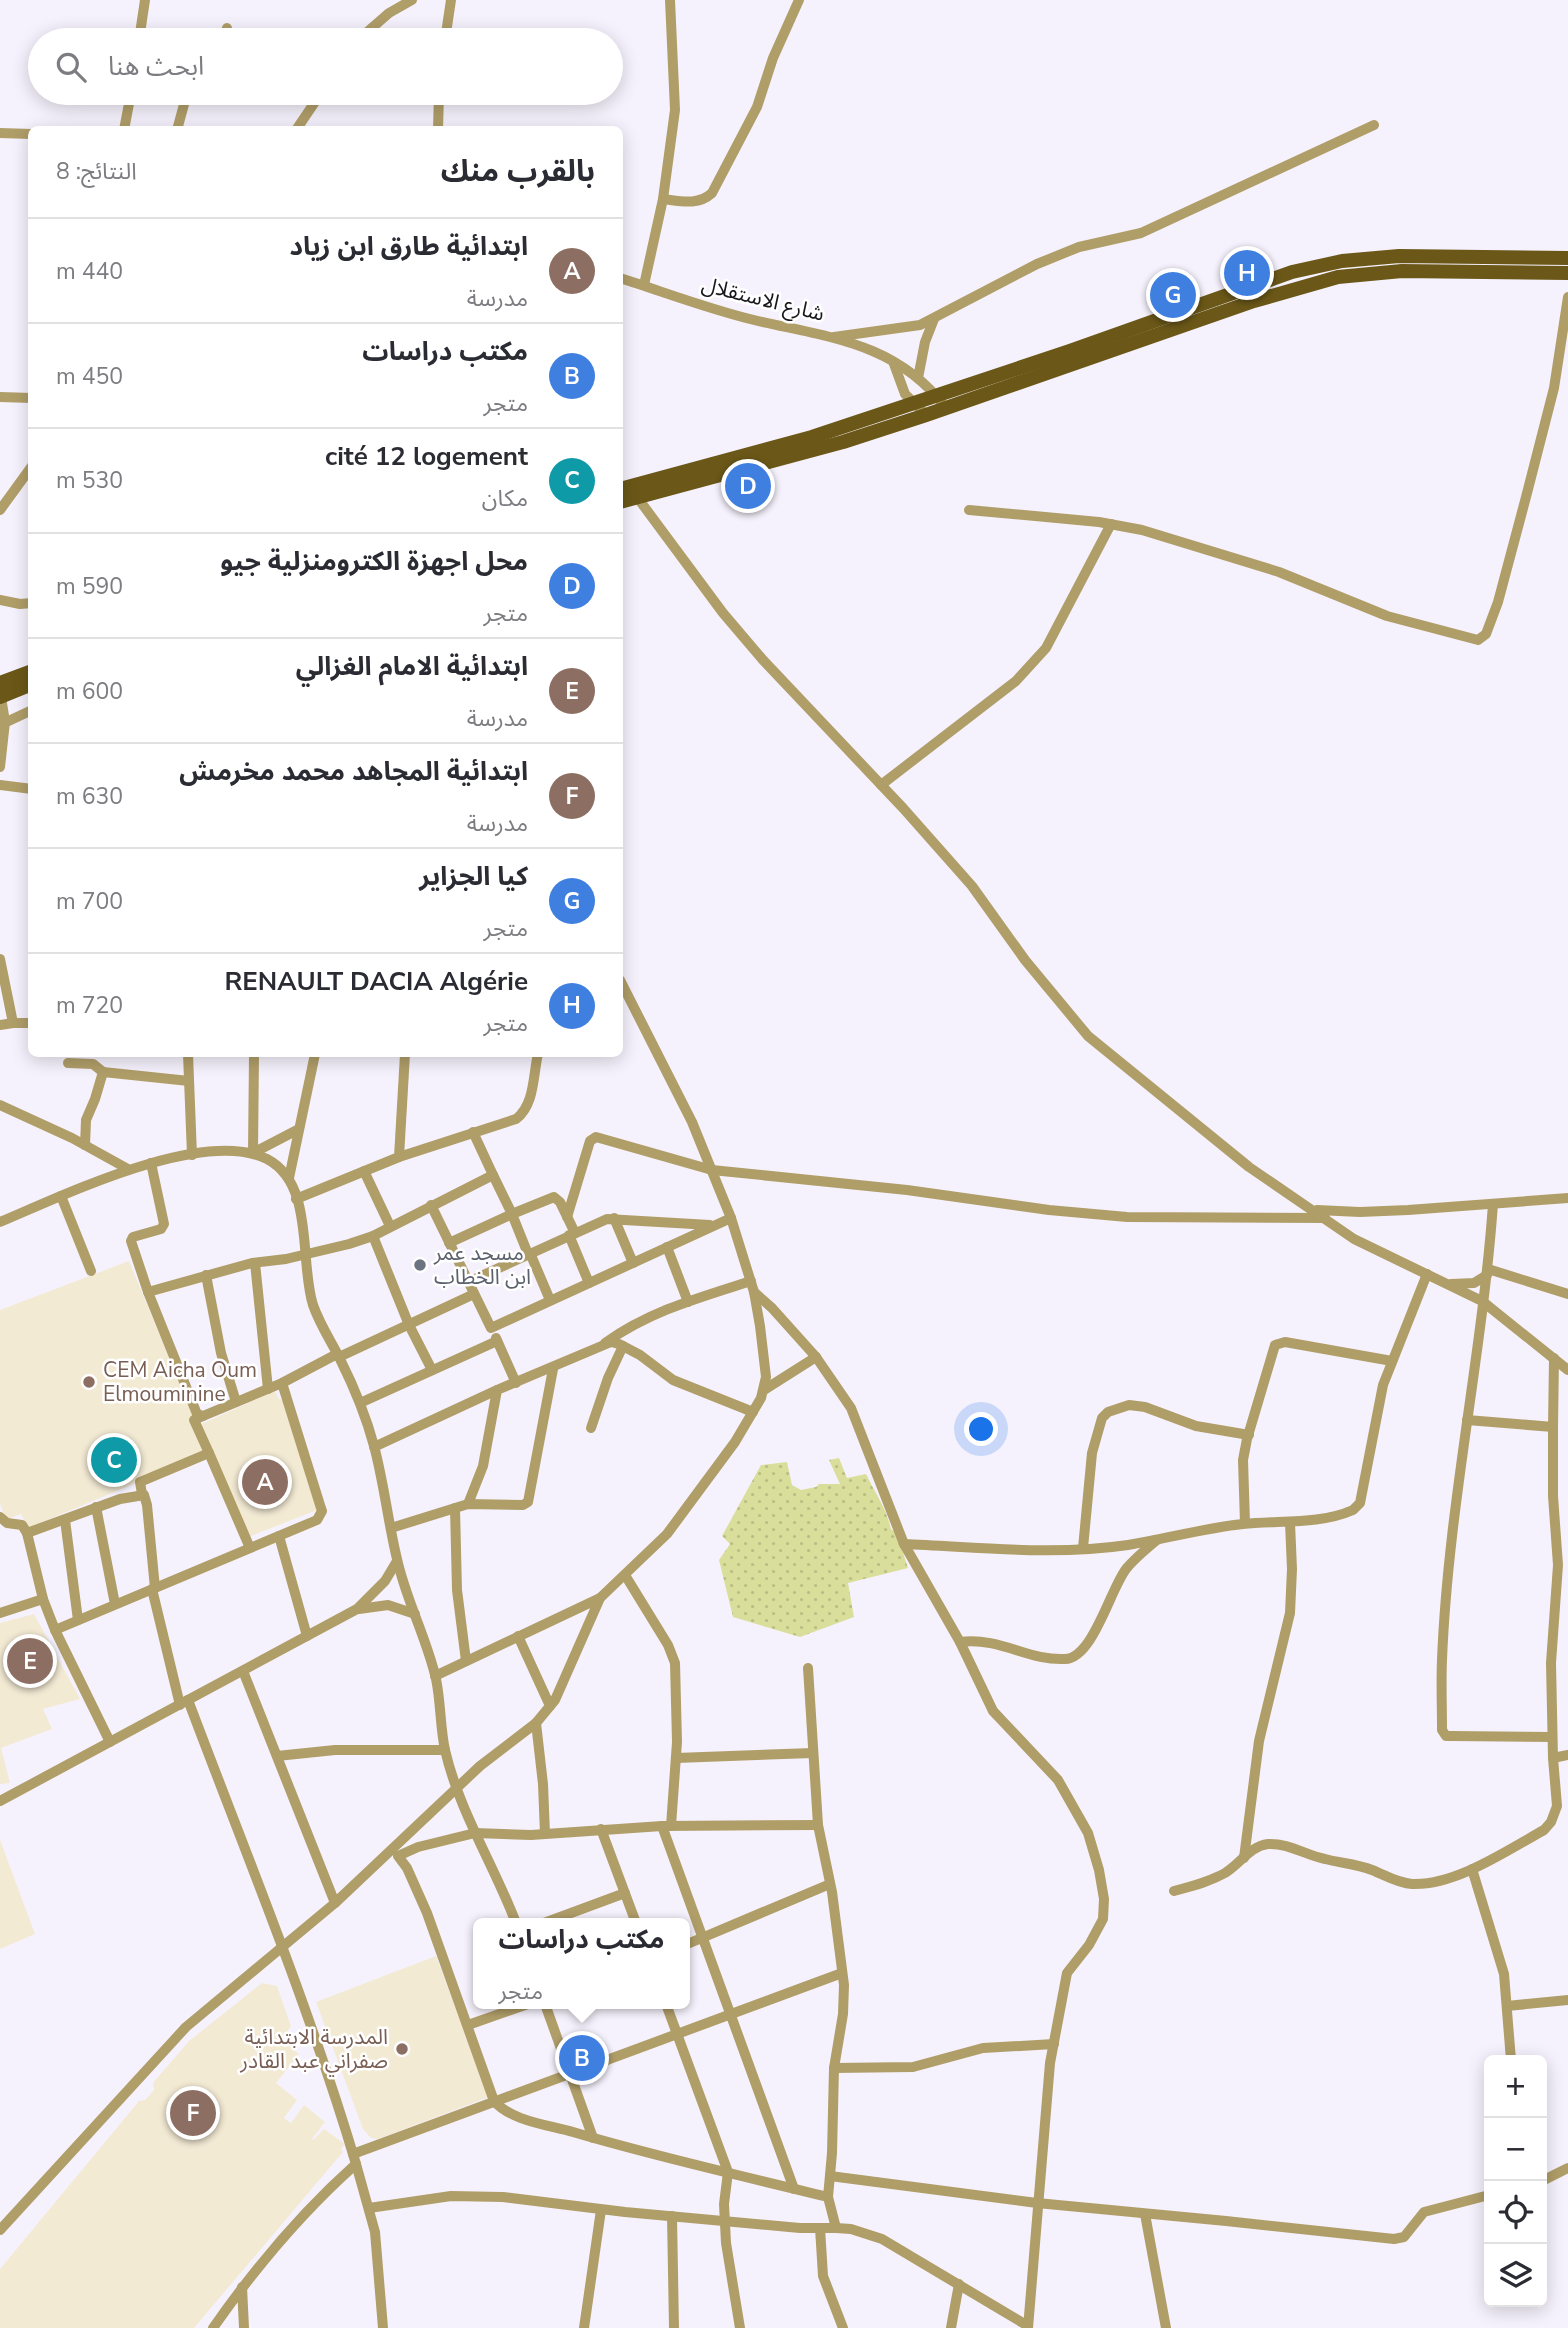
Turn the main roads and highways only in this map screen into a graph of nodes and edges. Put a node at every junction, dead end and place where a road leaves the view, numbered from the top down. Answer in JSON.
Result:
{"nodes":[{"id":1,"x":1568,"y":258,"type":"edge"},
{"id":2,"x":1568,"y":273,"type":"edge"},
{"id":3,"x":623,"y":488,"type":"edge"},
{"id":4,"x":623,"y":501,"type":"edge"},
{"id":5,"x":28,"y":672,"type":"edge"},
{"id":6,"x":0,"y":683,"type":"edge"},
{"id":7,"x":28,"y":686,"type":"edge"},
{"id":8,"x":0,"y":697,"type":"edge"}],
"edges":[{"from":1,"to":3,"type":"main road"},
{"from":2,"to":4,"type":"main road"},
{"from":5,"to":6,"type":"main road"},
{"from":7,"to":8,"type":"main road"}]}
